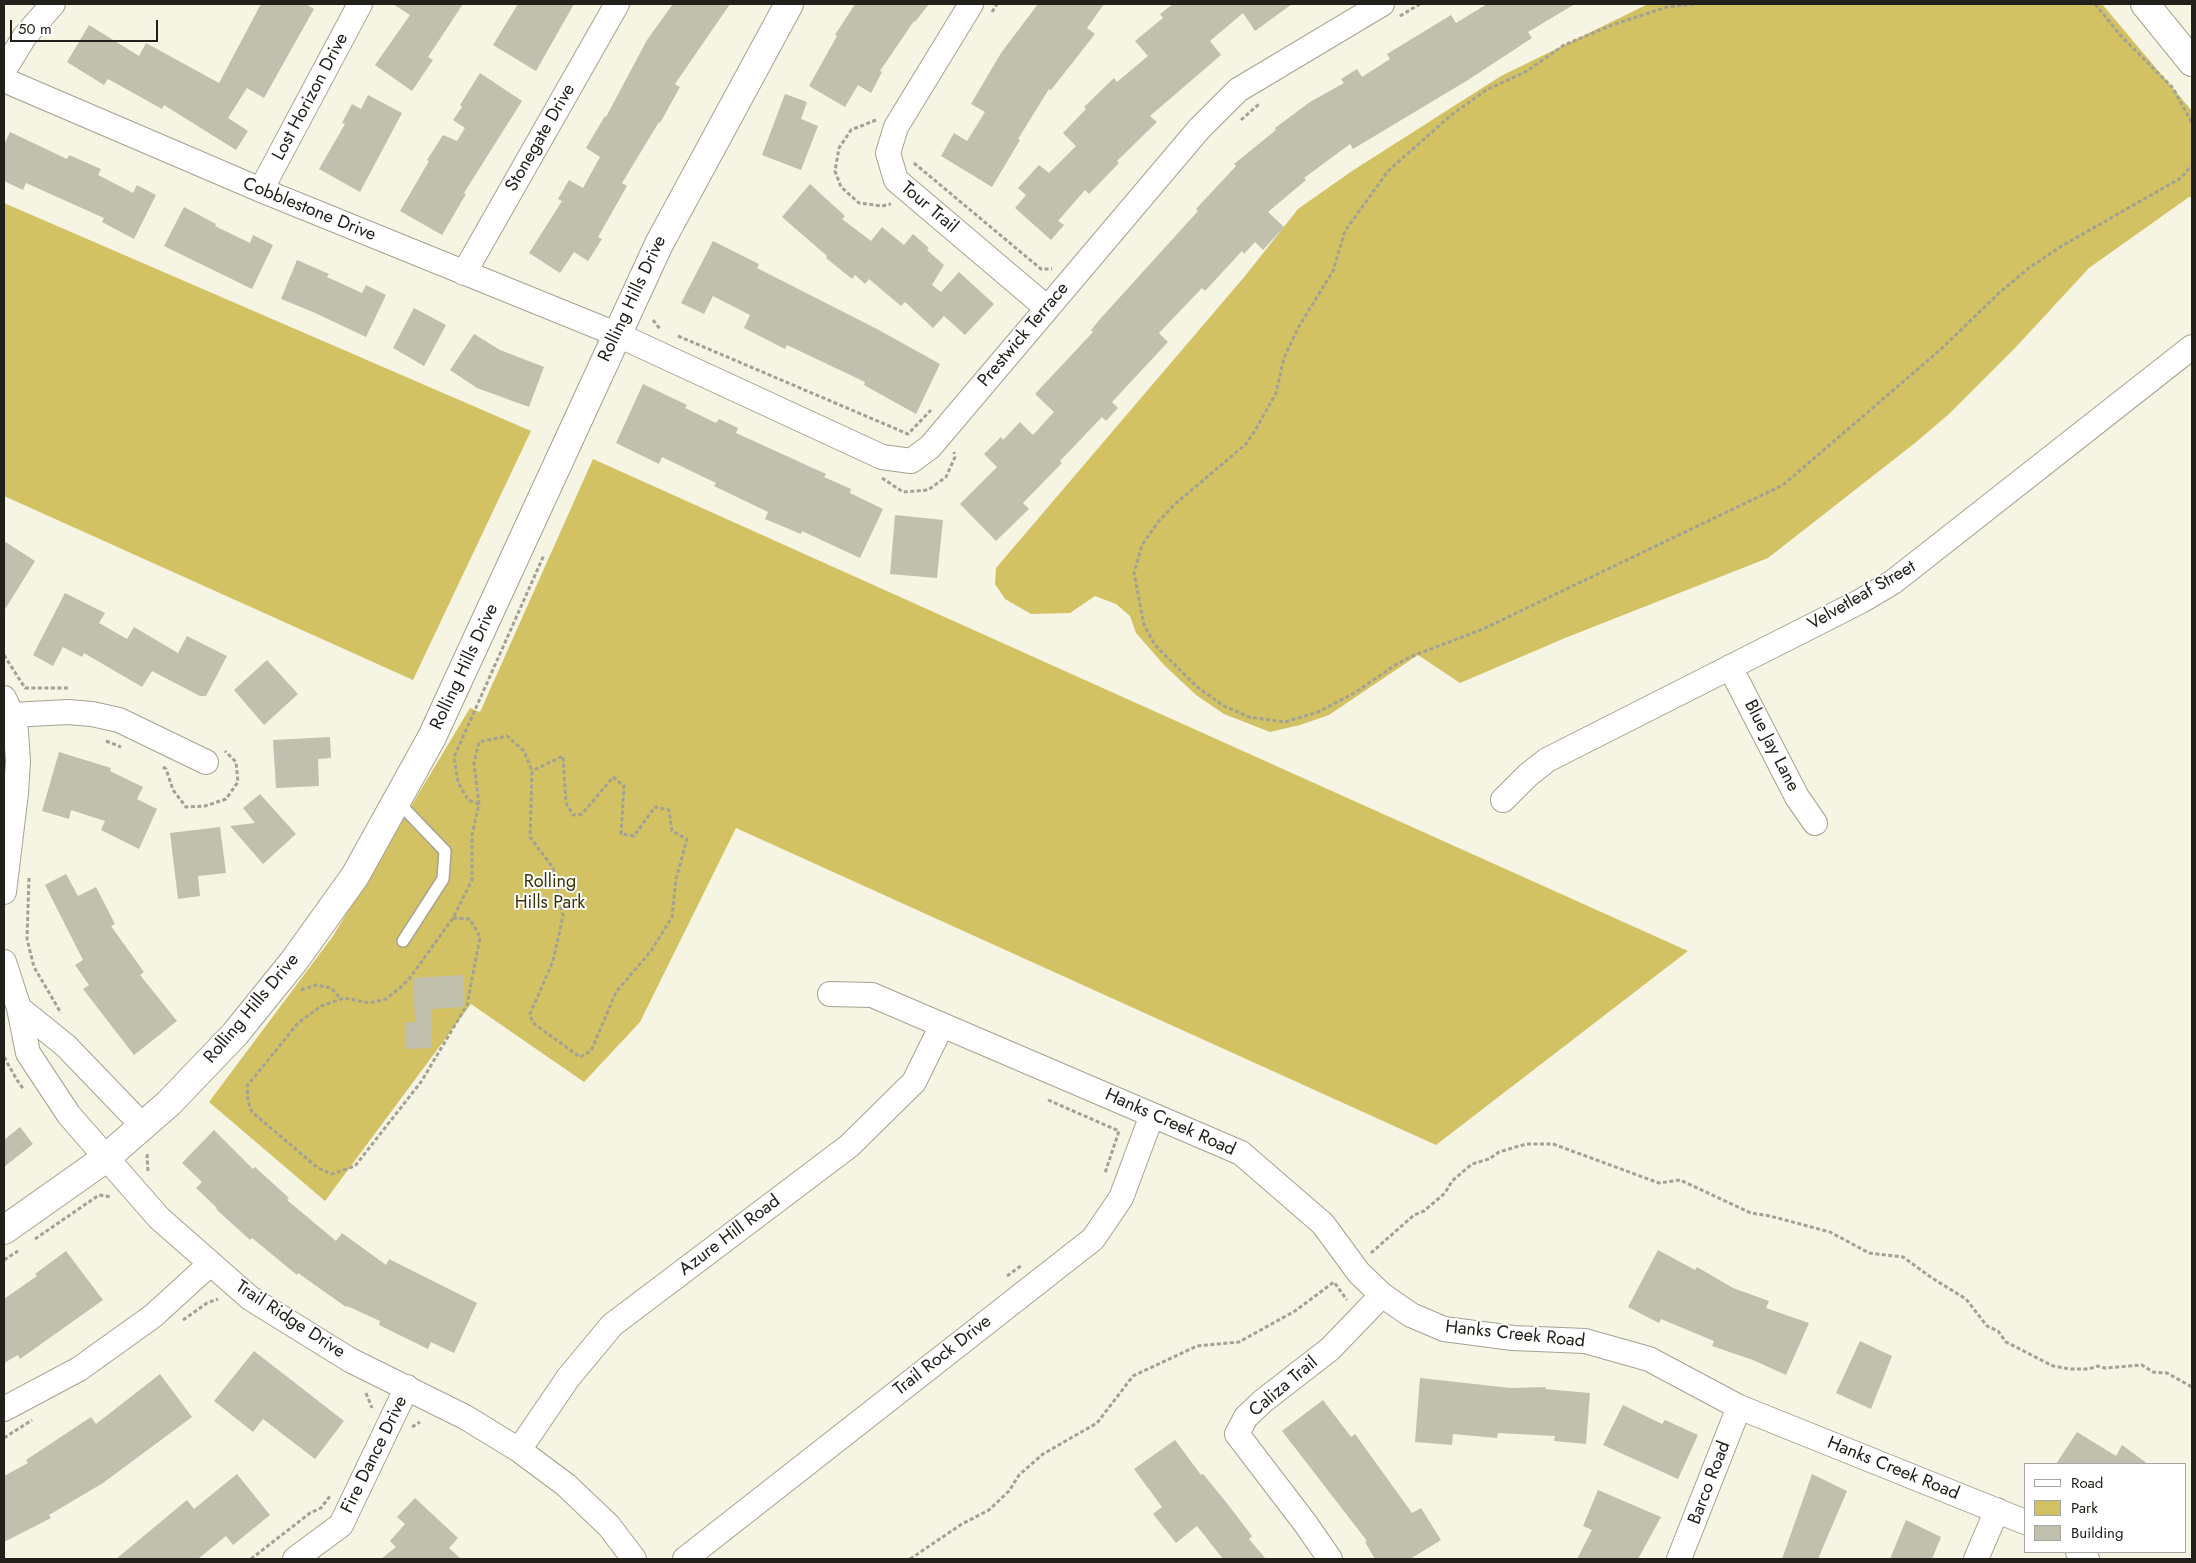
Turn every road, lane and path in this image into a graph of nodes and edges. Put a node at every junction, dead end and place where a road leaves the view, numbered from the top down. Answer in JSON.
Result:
{"nodes":[{"id":1,"x":54,"y":4,"type":"edge"},
{"id":2,"x":360,"y":4,"type":"edge"},
{"id":3,"x":617,"y":4,"type":"edge"},
{"id":4,"x":789,"y":4,"type":"edge"},
{"id":5,"x":997,"y":4,"type":"edge"},
{"id":6,"x":1382,"y":4,"type":"edge"},
{"id":7,"x":1694,"y":4,"type":"edge"},
{"id":8,"x":2094,"y":4,"type":"edge"},
{"id":9,"x":2145,"y":4,"type":"edge"},
{"id":10,"x":979,"y":12,"type":"edge"},
{"id":11,"x":2192,"y":62,"type":"edge"},
{"id":12,"x":4,"y":70,"type":"edge"},
{"id":13,"x":4,"y":80,"type":"edge"},
{"id":14,"x":2192,"y":122,"type":"edge"},
{"id":15,"x":910,"y":160,"type":"dead end"},
{"id":16,"x":2192,"y":165,"type":"edge"},
{"id":17,"x":261,"y":190,"type":"junction"},
{"id":18,"x":1048,"y":269,"type":"dead end"},
{"id":19,"x":464,"y":273,"type":"junction"},
{"id":20,"x":1047,"y":308,"type":"junction"},
{"id":21,"x":654,"y":320,"type":"dead end"},
{"id":22,"x":667,"y":332,"type":"dead end"},
{"id":23,"x":616,"y":334,"type":"junction"},
{"id":24,"x":676,"y":336,"type":"dead end"},
{"id":25,"x":2192,"y":349,"type":"edge"},
{"id":26,"x":932,"y":408,"type":"dead end"},
{"id":27,"x":546,"y":551,"type":"dead end"},
{"id":28,"x":1730,"y":667,"type":"junction"},
{"id":29,"x":8,"y":706,"type":"edge"},
{"id":30,"x":101,"y":739,"type":"dead end"},
{"id":31,"x":125,"y":749,"type":"dead end"},
{"id":32,"x":206,"y":762,"type":"dead end"},
{"id":33,"x":159,"y":764,"type":"dead end"},
{"id":34,"x":532,"y":771,"type":"junction"},
{"id":35,"x":1504,"y":800,"type":"dead end"},
{"id":36,"x":398,"y":801,"type":"junction"},
{"id":37,"x":479,"y":804,"type":"junction"},
{"id":38,"x":205,"y":806,"type":"dead end"},
{"id":39,"x":1815,"y":823,"type":"dead end"},
{"id":40,"x":30,"y":870,"type":"dead end"},
{"id":41,"x":4,"y":892,"type":"edge"},
{"id":42,"x":453,"y":918,"type":"junction"},
{"id":43,"x":403,"y":941,"type":"dead end"},
{"id":44,"x":4,"y":962,"type":"edge"},
{"id":45,"x":830,"y":994,"type":"dead end"},
{"id":46,"x":19,"y":1008,"type":"junction"},
{"id":47,"x":65,"y":1016,"type":"dead end"},
{"id":48,"x":942,"y":1025,"type":"junction"},
{"id":49,"x":1048,"y":1100,"type":"dead end"},
{"id":50,"x":1152,"y":1115,"type":"junction"},
{"id":51,"x":143,"y":1126,"type":"junction"},
{"id":52,"x":106,"y":1158,"type":"junction"},
{"id":53,"x":147,"y":1164,"type":"dead end"},
{"id":54,"x":148,"y":1175,"type":"dead end"},
{"id":55,"x":1104,"y":1176,"type":"dead end"},
{"id":56,"x":107,"y":1196,"type":"dead end"},
{"id":57,"x":13,"y":1239,"type":"edge"},
{"id":58,"x":28,"y":1244,"type":"dead end"},
{"id":59,"x":1366,"y":1257,"type":"dead end"},
{"id":60,"x":4,"y":1260,"type":"edge"},
{"id":61,"x":210,"y":1264,"type":"junction"},
{"id":62,"x":1022,"y":1264,"type":"dead end"},
{"id":63,"x":1007,"y":1276,"type":"dead end"},
{"id":64,"x":1382,"y":1295,"type":"junction"},
{"id":65,"x":1347,"y":1300,"type":"dead end"},
{"id":66,"x":407,"y":1387,"type":"junction"},
{"id":67,"x":2192,"y":1387,"type":"edge"},
{"id":68,"x":370,"y":1398,"type":"dead end"},
{"id":69,"x":1739,"y":1407,"type":"junction"},
{"id":70,"x":4,"y":1409,"type":"edge"},
{"id":71,"x":373,"y":1411,"type":"dead end"},
{"id":72,"x":519,"y":1450,"type":"junction"},
{"id":73,"x":331,"y":1494,"type":"dead end"},
{"id":74,"x":1997,"y":1510,"type":"junction"},
{"id":75,"x":2024,"y":1522,"type":"edge"},
{"id":76,"x":251,"y":1559,"type":"edge"},
{"id":77,"x":295,"y":1559,"type":"edge"},
{"id":78,"x":634,"y":1559,"type":"edge"},
{"id":79,"x":685,"y":1559,"type":"edge"},
{"id":80,"x":910,"y":1559,"type":"edge"},
{"id":81,"x":1330,"y":1559,"type":"edge"},
{"id":82,"x":1679,"y":1559,"type":"edge"},
{"id":83,"x":1976,"y":1559,"type":"edge"}],
"edges":[{"from":1,"to":12,"type":"street"},
{"from":2,"to":17,"type":"street","name":"Lost Horizon Drive"},
{"from":3,"to":19,"type":"street","name":"Stonegate Drive"},
{"from":4,"to":23,"type":"street","name":"Rolling Hills Drive"},
{"from":5,"to":10,"type":"path"},
{"from":6,"to":20,"type":"street","name":"Prestwick Terrace"},
{"from":7,"to":16,"type":"path"},
{"from":8,"to":14,"type":"path"},
{"from":9,"to":11,"type":"street"},
{"from":10,"to":20,"type":"street","name":"Tour Trail"},
{"from":13,"to":17,"type":"street","name":"Cobblestone Drive"},
{"from":15,"to":18,"type":"path"},
{"from":17,"to":19,"type":"street","name":"Cobblestone Drive"},
{"from":19,"to":23,"type":"street","name":"Cobblestone Drive"},
{"from":20,"to":23,"type":"street","name":"Prestwick Terrace"},
{"from":21,"to":22,"type":"path"},
{"from":23,"to":36,"type":"street","name":"Rolling Hills Drive"},
{"from":24,"to":26,"type":"path"},
{"from":25,"to":28,"type":"street","name":"Velvetleaf Street"},
{"from":27,"to":37,"type":"path"},
{"from":28,"to":35,"type":"street","name":"Velvetleaf Street"},
{"from":28,"to":39,"type":"street","name":"Blue Jay Lane"},
{"from":29,"to":32,"type":"street"},
{"from":29,"to":41,"type":"street"},
{"from":30,"to":31,"type":"path"},
{"from":33,"to":38,"type":"path"},
{"from":34,"to":34,"type":"path"},
{"from":34,"to":37,"type":"path"},
{"from":36,"to":43,"type":"lane"},
{"from":36,"to":51,"type":"street","name":"Rolling Hills Drive"},
{"from":37,"to":42,"type":"path"},
{"from":40,"to":47,"type":"path"},
{"from":42,"to":42,"type":"path"},
{"from":44,"to":46,"type":"street","name":"Trail Ridge Drive"},
{"from":45,"to":48,"type":"street","name":"Hanks Creek Road"},
{"from":46,"to":51,"type":"street"},
{"from":46,"to":52,"type":"street","name":"Trail Ridge Drive"},
{"from":48,"to":50,"type":"street","name":"Hanks Creek Road"},
{"from":48,"to":72,"type":"street","name":"Azure Hill Road"},
{"from":49,"to":55,"type":"path"},
{"from":50,"to":64,"type":"street","name":"Hanks Creek Road"},
{"from":50,"to":79,"type":"street","name":"Trail Rock Drive"},
{"from":51,"to":52,"type":"street","name":"Rolling Hills Drive"},
{"from":52,"to":57,"type":"street","name":"Rolling Hills Drive"},
{"from":52,"to":61,"type":"street","name":"Trail Ridge Drive"},
{"from":53,"to":54,"type":"path"},
{"from":56,"to":58,"type":"path"},
{"from":57,"to":60,"type":"path"},
{"from":59,"to":67,"type":"path"},
{"from":61,"to":66,"type":"street","name":"Trail Ridge Drive"},
{"from":61,"to":70,"type":"street"},
{"from":62,"to":63,"type":"path"},
{"from":64,"to":69,"type":"street","name":"Hanks Creek Road"},
{"from":64,"to":81,"type":"street","name":"Caliza Trail"},
{"from":65,"to":80,"type":"path"},
{"from":66,"to":72,"type":"street","name":"Trail Ridge Drive"},
{"from":66,"to":77,"type":"street","name":"Fire Dance Drive"},
{"from":68,"to":71,"type":"path"},
{"from":69,"to":74,"type":"street","name":"Hanks Creek Road"},
{"from":69,"to":82,"type":"street","name":"Barco Road"},
{"from":72,"to":78,"type":"street","name":"Trail Ridge Drive"},
{"from":73,"to":76,"type":"path"},
{"from":74,"to":75,"type":"street","name":"Hanks Creek Road"},
{"from":74,"to":83,"type":"street"}]}
